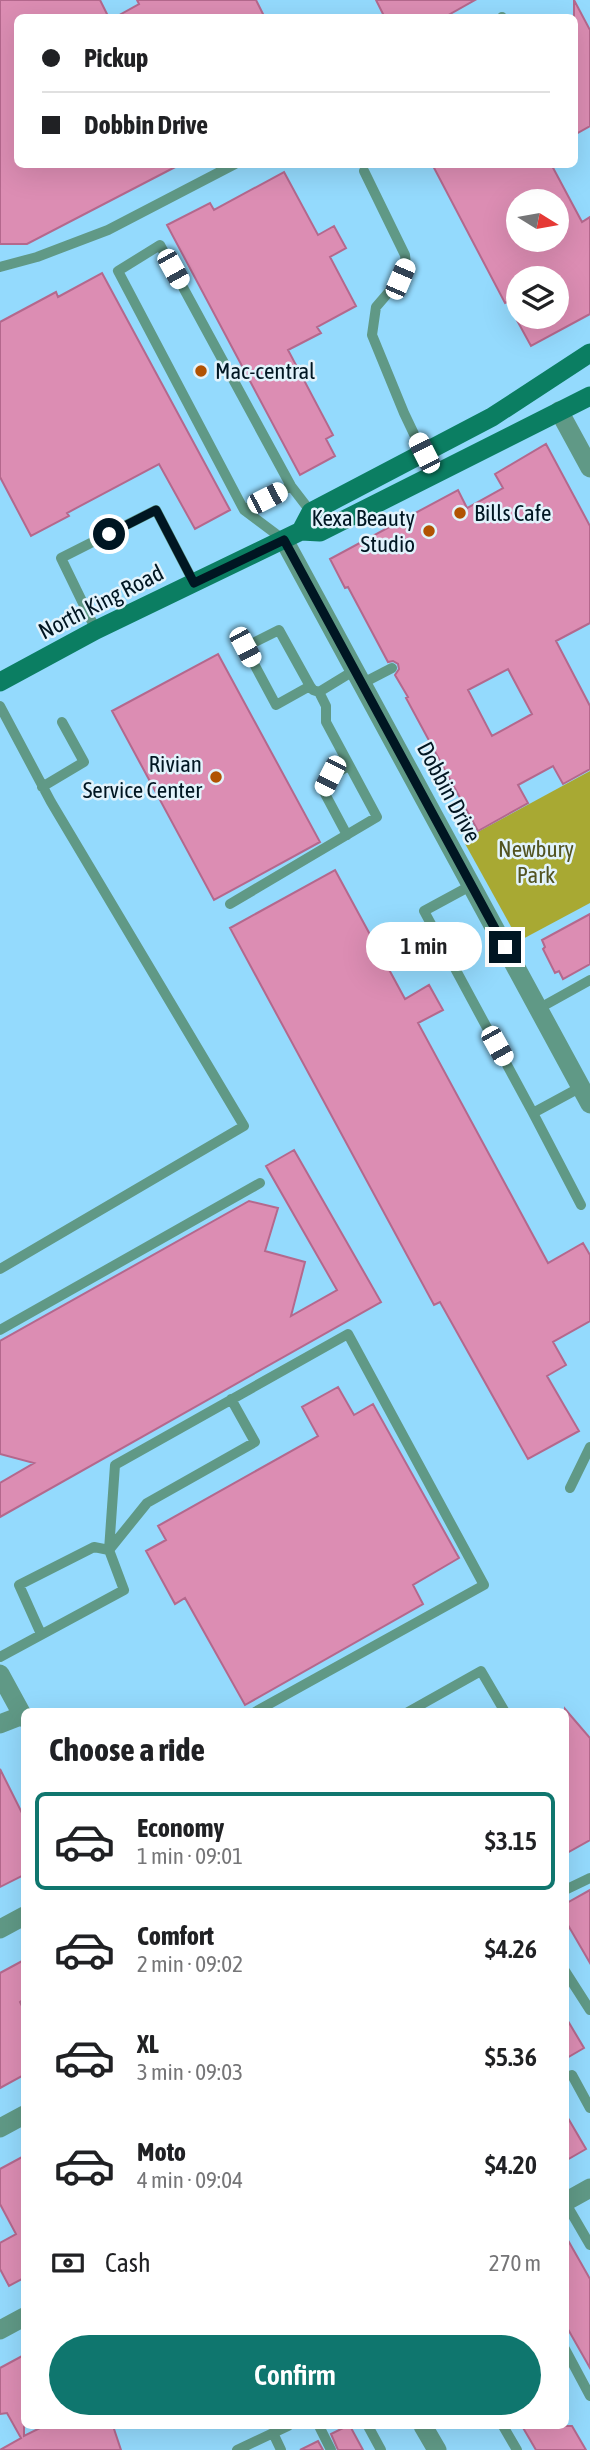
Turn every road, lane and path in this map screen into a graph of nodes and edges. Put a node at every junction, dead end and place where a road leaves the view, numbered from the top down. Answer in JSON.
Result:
{"nodes":[{"id":1,"x":227,"y":168,"type":"edge"},
{"id":2,"x":365,"y":171,"type":"dead end"},
{"id":3,"x":0,"y":267,"type":"edge"},
{"id":4,"x":590,"y":352,"type":"edge"},
{"id":5,"x":590,"y":396,"type":"edge"},
{"id":6,"x":559,"y":411,"type":"junction"},
{"id":7,"x":424,"y":453,"type":"junction"},
{"id":8,"x":590,"y":468,"type":"edge"},
{"id":9,"x":291,"y":486,"type":"junction"},
{"id":10,"x":244,"y":510,"type":"junction"},
{"id":11,"x":311,"y":512,"type":"junction"},
{"id":12,"x":293,"y":536,"type":"junction"},
{"id":13,"x":194,"y":583,"type":"junction"},
{"id":14,"x":96,"y":630,"type":"junction"},
{"id":15,"x":392,"y":668,"type":"dead end"},
{"id":16,"x":359,"y":677,"type":"junction"},
{"id":17,"x":0,"y":682,"type":"edge"},
{"id":18,"x":310,"y":686,"type":"junction"},
{"id":19,"x":319,"y":692,"type":"junction"},
{"id":20,"x":0,"y":706,"type":"edge"},
{"id":21,"x":62,"y":722,"type":"dead end"},
{"id":22,"x":348,"y":766,"type":"junction"},
{"id":23,"x":43,"y":787,"type":"junction"},
{"id":24,"x":347,"y":835,"type":"junction"},
{"id":25,"x":472,"y":885,"type":"junction"},
{"id":26,"x":230,"y":904,"type":"dead end"},
{"id":27,"x":590,"y":980,"type":"edge"},
{"id":28,"x":538,"y":1009,"type":"junction"},
{"id":29,"x":585,"y":1096,"type":"edge"},
{"id":30,"x":533,"y":1113,"type":"junction"},
{"id":31,"x":260,"y":1183,"type":"dead end"},
{"id":32,"x":581,"y":1205,"type":"dead end"},
{"id":33,"x":0,"y":1269,"type":"edge"},
{"id":34,"x":0,"y":1330,"type":"edge"},
{"id":35,"x":231,"y":1399,"type":"junction"},
{"id":36,"x":590,"y":1447,"type":"edge"},
{"id":37,"x":570,"y":1489,"type":"dead end"},
{"id":38,"x":109,"y":1550,"type":"junction"},
{"id":39,"x":45,"y":1632,"type":"junction"},
{"id":40,"x":0,"y":1657,"type":"edge"},
{"id":41,"x":0,"y":1674,"type":"edge"},
{"id":42,"x":262,"y":1708,"type":"edge"},
{"id":43,"x":415,"y":1708,"type":"edge"},
{"id":44,"x":503,"y":1708,"type":"edge"},
{"id":45,"x":21,"y":1712,"type":"edge"},
{"id":46,"x":21,"y":1718,"type":"edge"},
{"id":47,"x":0,"y":1724,"type":"edge"},
{"id":48,"x":590,"y":1878,"type":"edge"},
{"id":49,"x":569,"y":1888,"type":"edge"},
{"id":50,"x":21,"y":1918,"type":"edge"},
{"id":51,"x":0,"y":1929,"type":"edge"},
{"id":52,"x":569,"y":1977,"type":"edge"},
{"id":53,"x":590,"y":2010,"type":"edge"},
{"id":54,"x":572,"y":2075,"type":"dead end"},
{"id":55,"x":590,"y":2108,"type":"edge"},
{"id":56,"x":21,"y":2117,"type":"edge"},
{"id":57,"x":0,"y":2128,"type":"edge"},
{"id":58,"x":590,"y":2188,"type":"edge"},
{"id":59,"x":569,"y":2200,"type":"edge"},
{"id":60,"x":569,"y":2209,"type":"edge"},
{"id":61,"x":590,"y":2245,"type":"edge"},
{"id":62,"x":21,"y":2319,"type":"edge"},
{"id":63,"x":0,"y":2330,"type":"edge"},
{"id":64,"x":569,"y":2357,"type":"edge"},
{"id":65,"x":590,"y":2396,"type":"edge"},
{"id":66,"x":282,"y":2429,"type":"edge"},
{"id":67,"x":320,"y":2429,"type":"edge"},
{"id":68,"x":370,"y":2429,"type":"edge"},
{"id":69,"x":425,"y":2429,"type":"edge"},
{"id":70,"x":505,"y":2429,"type":"edge"},
{"id":71,"x":273,"y":2433,"type":"junction"},
{"id":72,"x":237,"y":2450,"type":"edge"},
{"id":73,"x":281,"y":2450,"type":"edge"},
{"id":74,"x":331,"y":2450,"type":"edge"},
{"id":75,"x":381,"y":2450,"type":"edge"},
{"id":76,"x":437,"y":2450,"type":"edge"},
{"id":77,"x":517,"y":2450,"type":"edge"}],
"edges":[{"from":1,"to":3,"type":"lane"},
{"from":2,"to":7,"type":"lane"},
{"from":4,"to":7,"type":"main road"},
{"from":5,"to":6,"type":"main road","name":"North King Road"},
{"from":6,"to":8,"type":"street"},
{"from":6,"to":12,"type":"main road","name":"North King Road"},
{"from":7,"to":11,"type":"main road"},
{"from":9,"to":10,"type":"lane"},
{"from":9,"to":10,"type":"lane"},
{"from":9,"to":11,"type":"lane"},
{"from":10,"to":12,"type":"lane"},
{"from":11,"to":12,"type":"main road"},
{"from":12,"to":13,"type":"main road","name":"North King Road"},
{"from":12,"to":16,"type":"street","name":"Dobbin Drive"},
{"from":13,"to":14,"type":"main road","name":"North King Road"},
{"from":13,"to":14,"type":"lane"},
{"from":14,"to":17,"type":"main road","name":"North King Road"},
{"from":15,"to":16,"type":"lane"},
{"from":16,"to":19,"type":"lane"},
{"from":16,"to":25,"type":"street","name":"Dobbin Drive"},
{"from":18,"to":18,"type":"lane"},
{"from":18,"to":19,"type":"lane"},
{"from":19,"to":22,"type":"lane"},
{"from":20,"to":23,"type":"lane"},
{"from":21,"to":23,"type":"lane"},
{"from":22,"to":24,"type":"lane"},
{"from":22,"to":24,"type":"lane"},
{"from":23,"to":33,"type":"lane"},
{"from":24,"to":26,"type":"lane"},
{"from":25,"to":28,"type":"street","name":"Dobbin Drive"},
{"from":25,"to":30,"type":"lane"},
{"from":27,"to":28,"type":"lane"},
{"from":28,"to":29,"type":"street","name":"Dobbin Drive"},
{"from":29,"to":30,"type":"lane"},
{"from":30,"to":32,"type":"lane"},
{"from":31,"to":34,"type":"lane"},
{"from":35,"to":38,"type":"lane"},
{"from":35,"to":38,"type":"lane"},
{"from":35,"to":42,"type":"lane"},
{"from":36,"to":37,"type":"lane"},
{"from":38,"to":39,"type":"lane"},
{"from":38,"to":39,"type":"lane"},
{"from":39,"to":40,"type":"lane"},
{"from":41,"to":45,"type":"street"},
{"from":43,"to":44,"type":"lane"},
{"from":46,"to":47,"type":"street"},
{"from":48,"to":49,"type":"lane"},
{"from":50,"to":51,"type":"street"},
{"from":52,"to":53,"type":"lane"},
{"from":54,"to":55,"type":"lane"},
{"from":56,"to":57,"type":"street"},
{"from":58,"to":59,"type":"street"},
{"from":60,"to":61,"type":"lane"},
{"from":62,"to":63,"type":"street"},
{"from":64,"to":65,"type":"lane"},
{"from":66,"to":71,"type":"lane"},
{"from":67,"to":74,"type":"lane"},
{"from":68,"to":75,"type":"lane"},
{"from":69,"to":76,"type":"street"},
{"from":70,"to":77,"type":"lane"},
{"from":71,"to":72,"type":"lane"},
{"from":71,"to":73,"type":"lane"}]}
